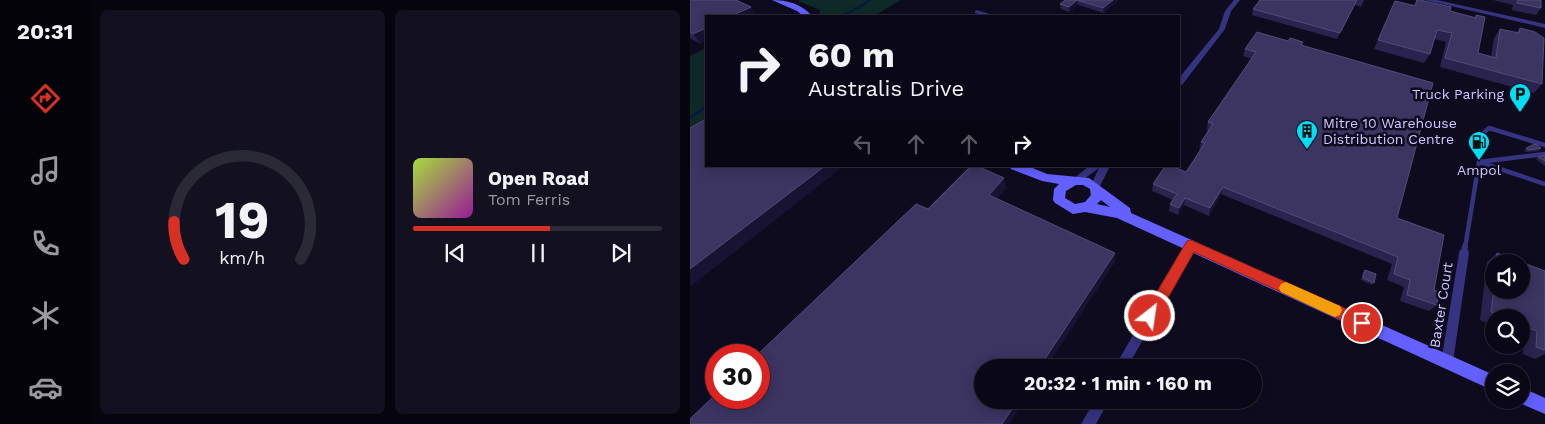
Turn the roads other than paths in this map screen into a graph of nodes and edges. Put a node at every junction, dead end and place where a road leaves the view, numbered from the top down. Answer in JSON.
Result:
{"nodes":[{"id":1,"x":776,"y":0,"type":"edge"},
{"id":2,"x":1237,"y":0,"type":"edge"},
{"id":3,"x":1428,"y":0,"type":"edge"},
{"id":4,"x":790,"y":6,"type":"junction"},
{"id":5,"x":977,"y":12,"type":"dead end"},
{"id":6,"x":799,"y":15,"type":"edge"},
{"id":7,"x":807,"y":15,"type":"edge"},
{"id":8,"x":988,"y":15,"type":"edge"},
{"id":9,"x":1500,"y":17,"type":"junction"},
{"id":10,"x":1545,"y":26,"type":"edge"},
{"id":11,"x":1545,"y":30,"type":"edge"},
{"id":12,"x":1180,"y":80,"type":"edge"},
{"id":13,"x":1545,"y":145,"type":"edge"},
{"id":14,"x":1545,"y":154,"type":"edge"},
{"id":15,"x":1478,"y":162,"type":"junction"},
{"id":16,"x":1016,"y":167,"type":"edge"},
{"id":17,"x":1018,"y":167,"type":"edge"},
{"id":18,"x":1094,"y":167,"type":"edge"},
{"id":19,"x":1105,"y":167,"type":"edge"},
{"id":20,"x":1074,"y":180,"type":"junction"},
{"id":21,"x":1545,"y":184,"type":"edge"},
{"id":22,"x":1095,"y":188,"type":"junction"},
{"id":23,"x":1058,"y":197,"type":"junction"},
{"id":24,"x":1086,"y":207,"type":"junction"},
{"id":25,"x":1142,"y":223,"type":"junction"},
{"id":26,"x":1191,"y":245,"type":"junction"},
{"id":27,"x":1464,"y":254,"type":"joint"},
{"id":28,"x":1125,"y":359,"type":"edge"},
{"id":29,"x":1447,"y":362,"type":"junction"},
{"id":30,"x":1485,"y":379,"type":"edge"},
{"id":31,"x":1530,"y":399,"type":"edge"},
{"id":32,"x":1544,"y":405,"type":"edge"},
{"id":33,"x":1097,"y":409,"type":"edge"},
{"id":34,"x":1088,"y":424,"type":"edge"}],
"edges":[{"from":1,"to":4,"type":"street"},
{"from":2,"to":12,"type":"street"},
{"from":3,"to":9,"type":"street"},
{"from":4,"to":6,"type":"street"},
{"from":4,"to":7,"type":"street"},
{"from":5,"to":8,"type":"street"},
{"from":9,"to":10,"type":"street"},
{"from":9,"to":11,"type":"street"},
{"from":13,"to":15,"type":"lane"},
{"from":14,"to":15,"type":"lane"},
{"from":15,"to":21,"type":"lane"},
{"from":15,"to":27,"type":"lane"},
{"from":16,"to":23,"type":"street"},
{"from":17,"to":20,"type":"street"},
{"from":18,"to":20,"type":"street"},
{"from":19,"to":22,"type":"street"},
{"from":20,"to":22,"type":"street"},
{"from":20,"to":23,"type":"street"},
{"from":22,"to":24,"type":"street"},
{"from":22,"to":25,"type":"street"},
{"from":23,"to":24,"type":"street"},
{"from":24,"to":25,"type":"street"},
{"from":25,"to":26,"type":"street"},
{"from":26,"to":28,"type":"street"},
{"from":26,"to":29,"type":"street"},
{"from":27,"to":29,"type":"street","name":"Baxter Court"},
{"from":29,"to":30,"type":"street"},
{"from":31,"to":32,"type":"street"},
{"from":33,"to":34,"type":"street"}]}
